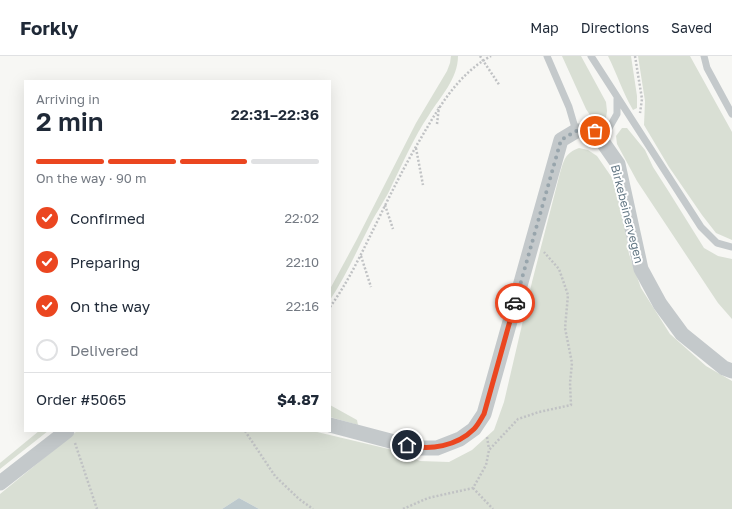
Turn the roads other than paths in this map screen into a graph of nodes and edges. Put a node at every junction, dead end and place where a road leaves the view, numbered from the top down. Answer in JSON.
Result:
{"nodes":[{"id":1,"x":547,"y":56,"type":"edge"},
{"id":2,"x":591,"y":56,"type":"edge"},
{"id":3,"x":704,"y":56,"type":"edge"},
{"id":4,"x":617,"y":99,"type":"junction"},
{"id":5,"x":732,"y":114,"type":"edge"},
{"id":6,"x":576,"y":131,"type":"junction"},
{"id":7,"x":595,"y":131,"type":"junction"},
{"id":8,"x":732,"y":247,"type":"edge"},
{"id":9,"x":732,"y":371,"type":"edge"},
{"id":10,"x":331,"y":425,"type":"edge"},
{"id":11,"x":70,"y":435,"type":"edge"},
{"id":12,"x":0,"y":483,"type":"edge"}],
"edges":[{"from":1,"to":6,"type":"lane"},
{"from":2,"to":4,"type":"lane"},
{"from":3,"to":5,"type":"lane"},
{"from":4,"to":7,"type":"lane"},
{"from":4,"to":8,"type":"lane"},
{"from":6,"to":7,"type":"street"},
{"from":6,"to":10,"type":"street"},
{"from":7,"to":9,"type":"street","name":"Birkebeinervegen"},
{"from":11,"to":12,"type":"street"}]}
